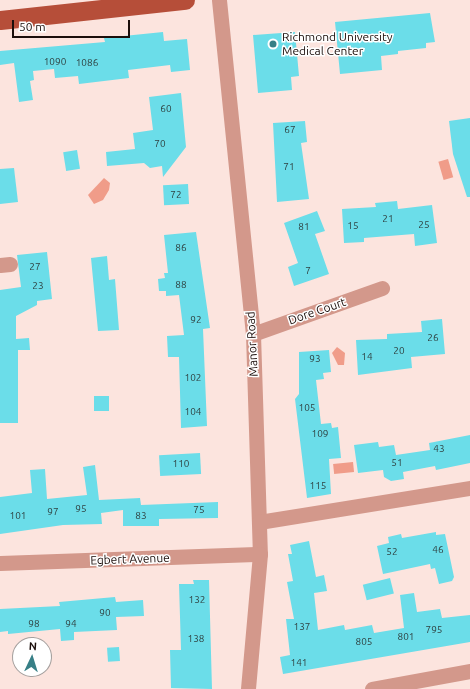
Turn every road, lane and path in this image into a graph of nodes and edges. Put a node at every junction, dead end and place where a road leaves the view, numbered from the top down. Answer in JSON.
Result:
{"nodes":[{"id":1,"x":185,"y":0,"type":"edge"},
{"id":2,"x":219,"y":0,"type":"edge"},
{"id":3,"x":0,"y":20,"type":"edge"},
{"id":4,"x":382,"y":288,"type":"dead end"},
{"id":5,"x":253,"y":334,"type":"junction"},
{"id":6,"x":470,"y":488,"type":"edge"},
{"id":7,"x":259,"y":522,"type":"junction"},
{"id":8,"x":260,"y":554,"type":"junction"},
{"id":9,"x":0,"y":563,"type":"edge"},
{"id":10,"x":470,"y":671,"type":"edge"},
{"id":11,"x":248,"y":689,"type":"edge"},
{"id":12,"x":372,"y":689,"type":"edge"}],
"edges":[{"from":1,"to":3,"type":"main road"},
{"from":2,"to":5,"type":"street","name":"Manor Road"},
{"from":4,"to":5,"type":"street","name":"Dore Court"},
{"from":5,"to":7,"type":"street","name":"Manor Road"},
{"from":6,"to":7,"type":"street"},
{"from":7,"to":8,"type":"street","name":"Manor Road"},
{"from":8,"to":9,"type":"street","name":"Egbert Avenue"},
{"from":8,"to":11,"type":"street","name":"Manor Road"},
{"from":10,"to":12,"type":"street"}]}
